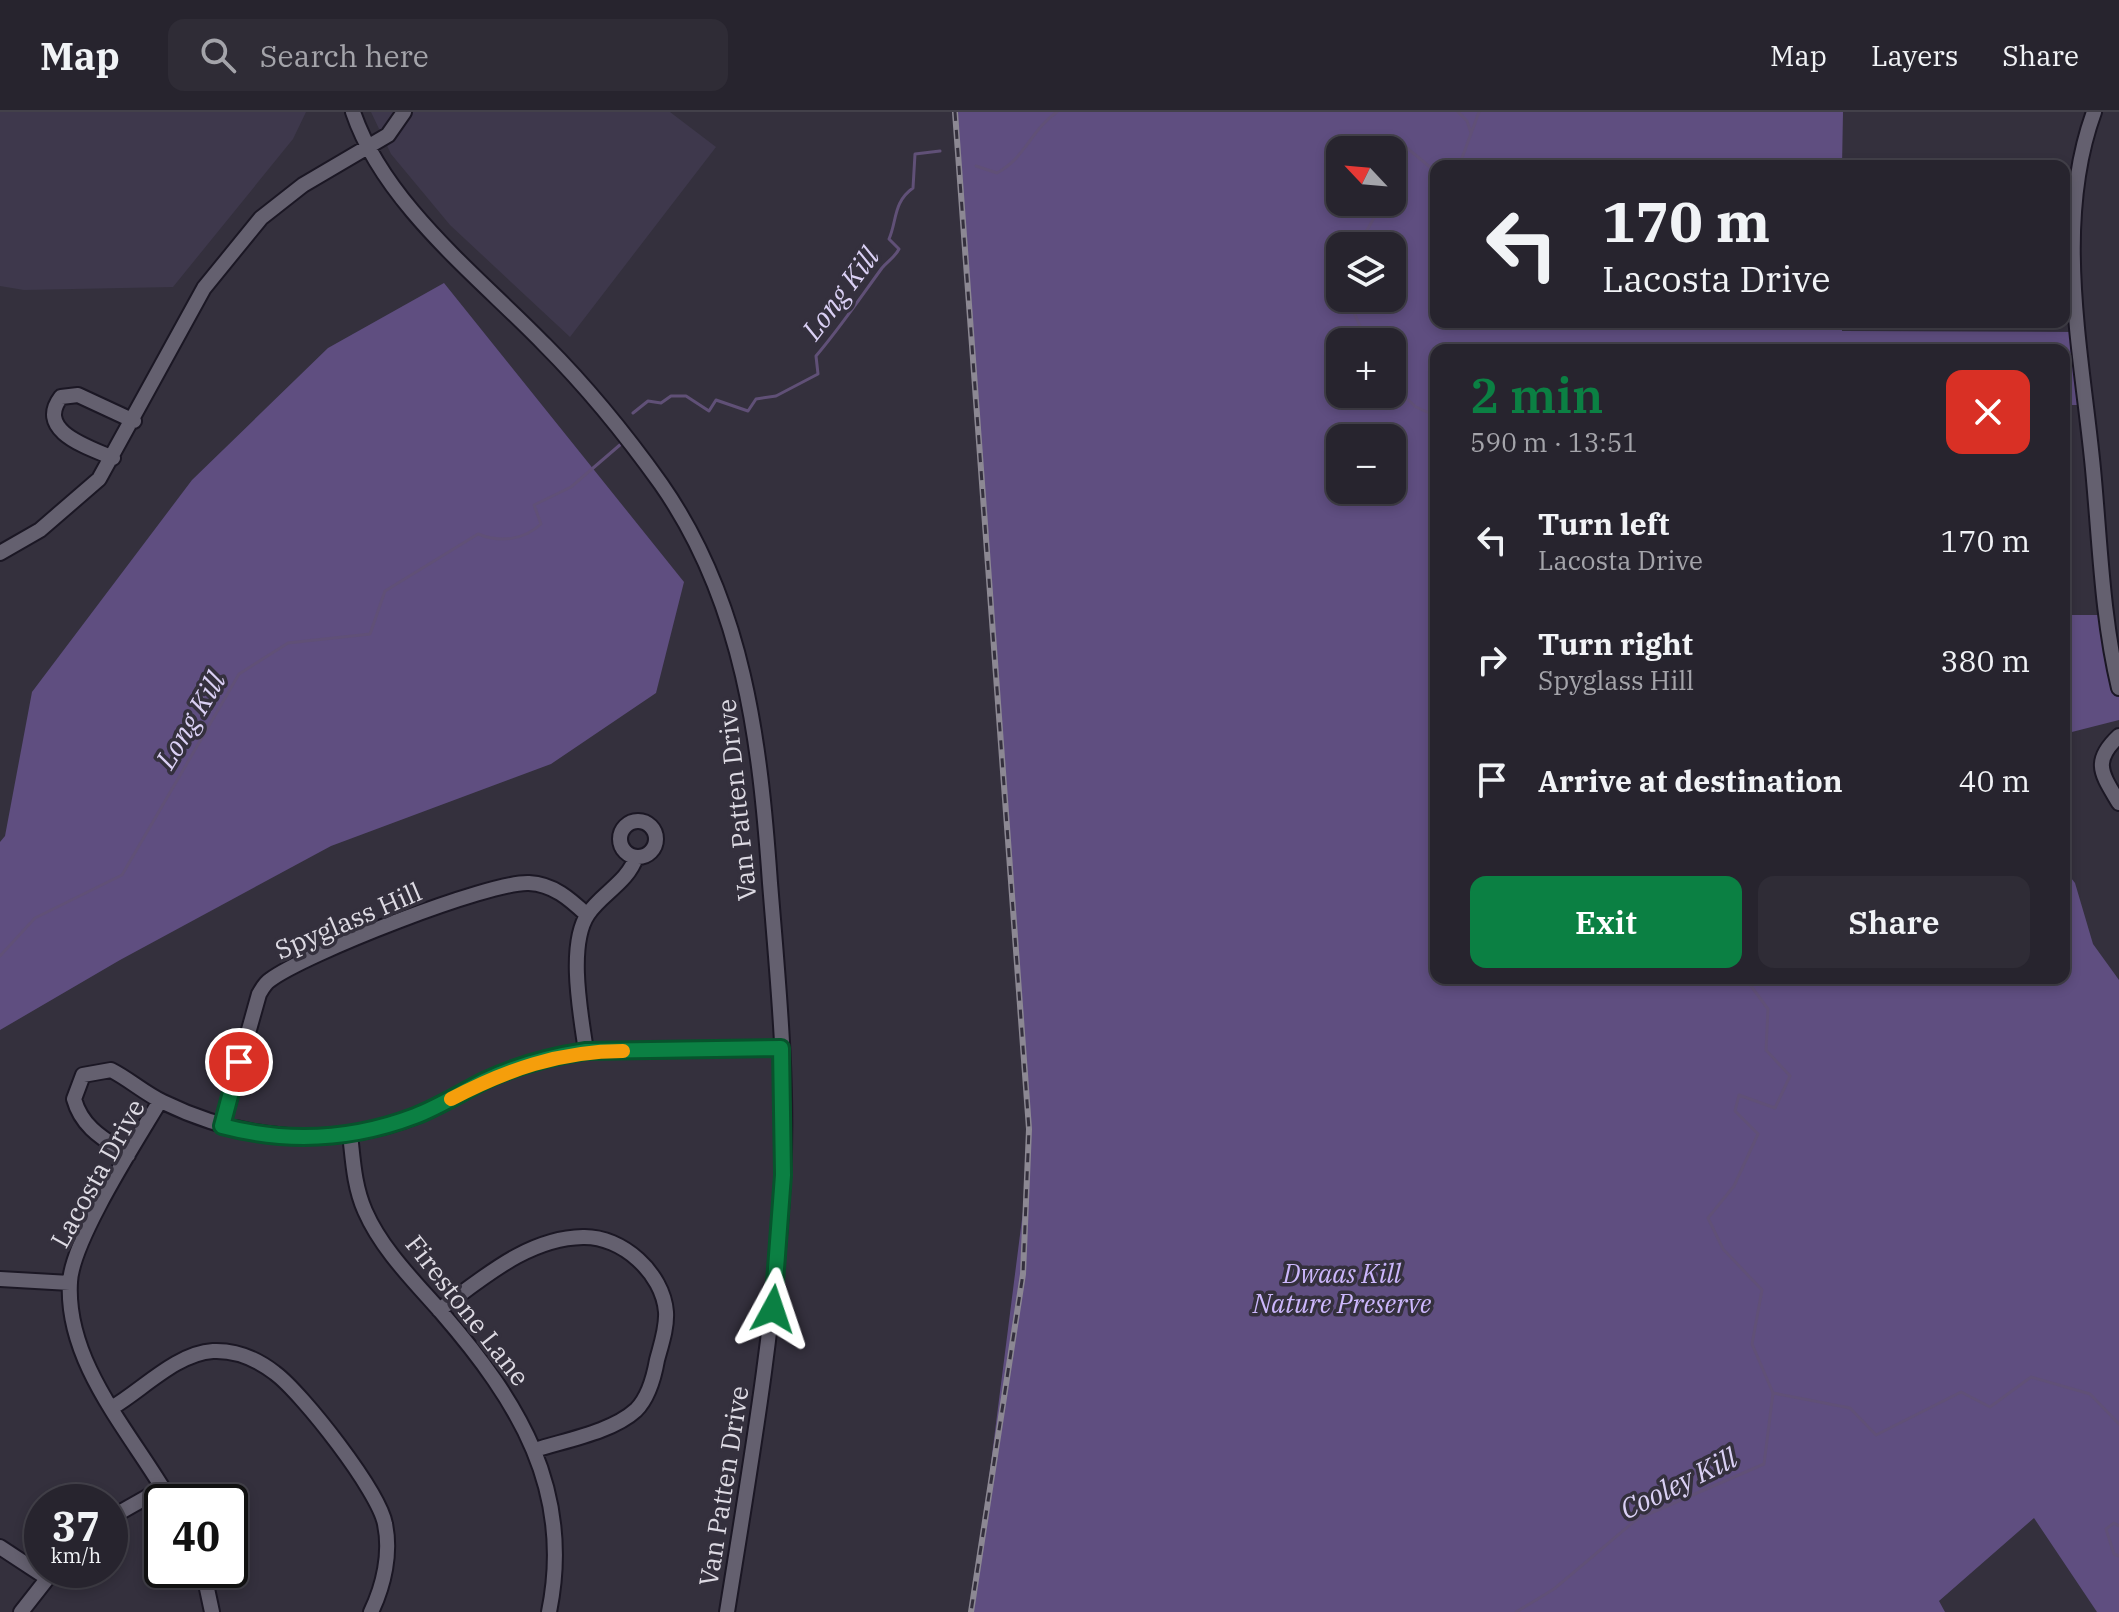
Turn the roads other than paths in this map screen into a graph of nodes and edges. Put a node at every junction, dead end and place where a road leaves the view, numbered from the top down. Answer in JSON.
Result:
{"nodes":[{"id":1,"x":353,"y":112,"type":"edge"},
{"id":2,"x":404,"y":112,"type":"edge"},
{"id":3,"x":2094,"y":112,"type":"edge"},
{"id":4,"x":367,"y":150,"type":"junction"},
{"id":5,"x":134,"y":421,"type":"junction"},
{"id":6,"x":113,"y":458,"type":"junction"},
{"id":7,"x":0,"y":553,"type":"edge"},
{"id":8,"x":2119,"y":688,"type":"edge"},
{"id":9,"x":2119,"y":736,"type":"edge"},
{"id":10,"x":2119,"y":803,"type":"edge"},
{"id":11,"x":636,"y":857,"type":"dead end"},
{"id":12,"x":587,"y":915,"type":"junction"},
{"id":13,"x":781,"y":1048,"type":"junction"},
{"id":14,"x":586,"y":1051,"type":"junction"},
{"id":15,"x":160,"y":1101,"type":"junction"},
{"id":16,"x":222,"y":1126,"type":"junction"},
{"id":17,"x":350,"y":1134,"type":"junction"},
{"id":18,"x":128,"y":1155,"type":"junction"},
{"id":19,"x":0,"y":1279,"type":"edge"},
{"id":20,"x":70,"y":1283,"type":"junction"},
{"id":21,"x":439,"y":1310,"type":"junction"},
{"id":22,"x":113,"y":1407,"type":"junction"},
{"id":23,"x":535,"y":1450,"type":"junction"},
{"id":24,"x":161,"y":1484,"type":"edge"},
{"id":25,"x":0,"y":1547,"type":"edge"},
{"id":26,"x":24,"y":1560,"type":"edge"},
{"id":27,"x":40,"y":1588,"type":"edge"},
{"id":28,"x":207,"y":1588,"type":"edge"},
{"id":29,"x":21,"y":1612,"type":"edge"},
{"id":30,"x":212,"y":1612,"type":"edge"},
{"id":31,"x":371,"y":1612,"type":"edge"},
{"id":32,"x":549,"y":1612,"type":"edge"},
{"id":33,"x":727,"y":1612,"type":"edge"}],
"edges":[{"from":1,"to":4,"type":"street","name":"Van Patten Drive"},
{"from":2,"to":4,"type":"street"},
{"from":3,"to":8,"type":"street"},
{"from":4,"to":5,"type":"street"},
{"from":4,"to":13,"type":"street","name":"Van Patten Drive"},
{"from":5,"to":6,"type":"street"},
{"from":5,"to":6,"type":"street"},
{"from":6,"to":7,"type":"street"},
{"from":9,"to":10,"type":"street"},
{"from":11,"to":12,"type":"street"},
{"from":12,"to":14,"type":"street"},
{"from":12,"to":16,"type":"street","name":"Spyglass Hill"},
{"from":13,"to":14,"type":"street","name":"Lacosta Drive"},
{"from":13,"to":33,"type":"street","name":"Van Patten Drive"},
{"from":14,"to":17,"type":"street","name":"Lacosta Drive"},
{"from":15,"to":16,"type":"street","name":"Lacosta Drive"},
{"from":15,"to":18,"type":"street","name":"Lacosta Drive"},
{"from":15,"to":18,"type":"street"},
{"from":16,"to":17,"type":"street","name":"Lacosta Drive"},
{"from":17,"to":21,"type":"street","name":"Firestone Lane"},
{"from":18,"to":20,"type":"street","name":"Lacosta Drive"},
{"from":19,"to":20,"type":"street"},
{"from":20,"to":22,"type":"street"},
{"from":21,"to":23,"type":"street","name":"Firestone Lane"},
{"from":21,"to":23,"type":"street"},
{"from":22,"to":24,"type":"street"},
{"from":22,"to":31,"type":"street"},
{"from":23,"to":32,"type":"street","name":"Firestone Lane"},
{"from":25,"to":26,"type":"street"},
{"from":27,"to":29,"type":"street"},
{"from":28,"to":30,"type":"street"}]}
